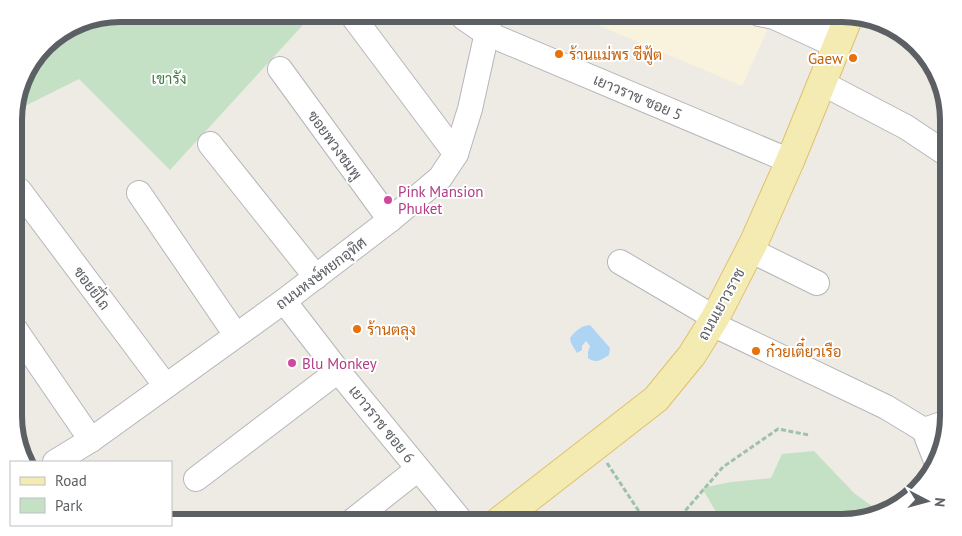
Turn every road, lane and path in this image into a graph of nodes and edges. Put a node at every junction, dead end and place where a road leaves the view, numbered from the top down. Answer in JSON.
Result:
{"nodes":[{"id":1,"x":357,"y":22,"type":"edge"},
{"id":2,"x":803,"y":22,"type":"edge"},
{"id":3,"x":831,"y":22,"type":"edge"},
{"id":4,"x":489,"y":24,"type":"edge"},
{"id":5,"x":843,"y":29,"type":"edge"},
{"id":6,"x":280,"y":69,"type":"dead end"},
{"id":7,"x":822,"y":83,"type":"junction"},
{"id":8,"x":210,"y":144,"type":"dead end"},
{"id":9,"x":939,"y":149,"type":"edge"},
{"id":10,"x":456,"y":154,"type":"junction"},
{"id":11,"x":790,"y":161,"type":"junction"},
{"id":12,"x":139,"y":193,"type":"dead end"},
{"id":13,"x":22,"y":195,"type":"edge"},
{"id":14,"x":390,"y":220,"type":"junction"},
{"id":15,"x":750,"y":250,"type":"junction"},
{"id":16,"x":620,"y":262,"type":"dead end"},
{"id":17,"x":316,"y":278,"type":"junction"},
{"id":18,"x":818,"y":282,"type":"dead end"},
{"id":19,"x":284,"y":301,"type":"junction"},
{"id":20,"x":714,"y":321,"type":"junction"},
{"id":21,"x":236,"y":335,"type":"junction"},
{"id":22,"x":22,"y":339,"type":"edge"},
{"id":23,"x":338,"y":371,"type":"junction"},
{"id":24,"x":165,"y":385,"type":"junction"},
{"id":25,"x":939,"y":425,"type":"edge"},
{"id":26,"x":924,"y":430,"type":"junction"},
{"id":27,"x":809,"y":435,"type":"dead end"},
{"id":28,"x":91,"y":440,"type":"junction"},
{"id":29,"x":595,"y":446,"type":"junction"},
{"id":30,"x":932,"y":452,"type":"edge"},
{"id":31,"x":58,"y":461,"type":"edge"},
{"id":32,"x":418,"y":469,"type":"junction"},
{"id":33,"x":196,"y":479,"type":"dead end"},
{"id":34,"x":509,"y":513,"type":"edge"},
{"id":35,"x":640,"y":513,"type":"edge"},
{"id":36,"x":682,"y":513,"type":"edge"},
{"id":37,"x":362,"y":514,"type":"edge"},
{"id":38,"x":455,"y":514,"type":"edge"}],
"edges":[{"from":1,"to":10,"type":"street"},
{"from":2,"to":5,"type":"street"},
{"from":3,"to":5,"type":"street"},
{"from":4,"to":10,"type":"street","name":"ถนนหงษ์หยกอุทิศ"},
{"from":4,"to":11,"type":"street","name":"เยาวราช ซอย 5"},
{"from":5,"to":7,"type":"main road","name":"ถนนเยาวราช"},
{"from":6,"to":14,"type":"street","name":"ซอยพวงชมพู"},
{"from":7,"to":9,"type":"street"},
{"from":7,"to":11,"type":"main road","name":"ถนนเยาวราช"},
{"from":8,"to":17,"type":"street"},
{"from":10,"to":14,"type":"street","name":"ถนนหงษ์หยกอุทิศ"},
{"from":11,"to":15,"type":"main road","name":"ถนนเยาวราช"},
{"from":12,"to":21,"type":"street"},
{"from":13,"to":24,"type":"street","name":"ซอยยี่โถ"},
{"from":14,"to":17,"type":"street","name":"ถนนหงษ์หยกอุทิศ"},
{"from":15,"to":18,"type":"street"},
{"from":15,"to":20,"type":"main road","name":"ถนนเยาวราช"},
{"from":16,"to":20,"type":"street"},
{"from":17,"to":19,"type":"street","name":"ถนนหงษ์หยกอุทิศ"},
{"from":19,"to":21,"type":"street","name":"ถนนหงษ์หยกอุทิศ"},
{"from":19,"to":23,"type":"street","name":"เยาวราช ซอย 6"},
{"from":20,"to":26,"type":"street"},
{"from":20,"to":29,"type":"main road","name":"ถนนเยาวราช"},
{"from":21,"to":24,"type":"street","name":"ถนนหงษ์หยกอุทิศ"},
{"from":22,"to":28,"type":"street"},
{"from":23,"to":32,"type":"street","name":"เยาวราช ซอย 6"},
{"from":23,"to":33,"type":"street"},
{"from":24,"to":28,"type":"street","name":"ถนนหงษ์หยกอุทิศ"},
{"from":25,"to":26,"type":"street"},
{"from":26,"to":30,"type":"street"},
{"from":27,"to":36,"type":"path"},
{"from":28,"to":31,"type":"street","name":"ถนนหงษ์หยกอุทิศ"},
{"from":29,"to":34,"type":"main road","name":"ถนนเยาวราช"},
{"from":29,"to":35,"type":"path"},
{"from":32,"to":37,"type":"street"},
{"from":32,"to":38,"type":"street","name":"เยาวราช ซอย 6"}]}
